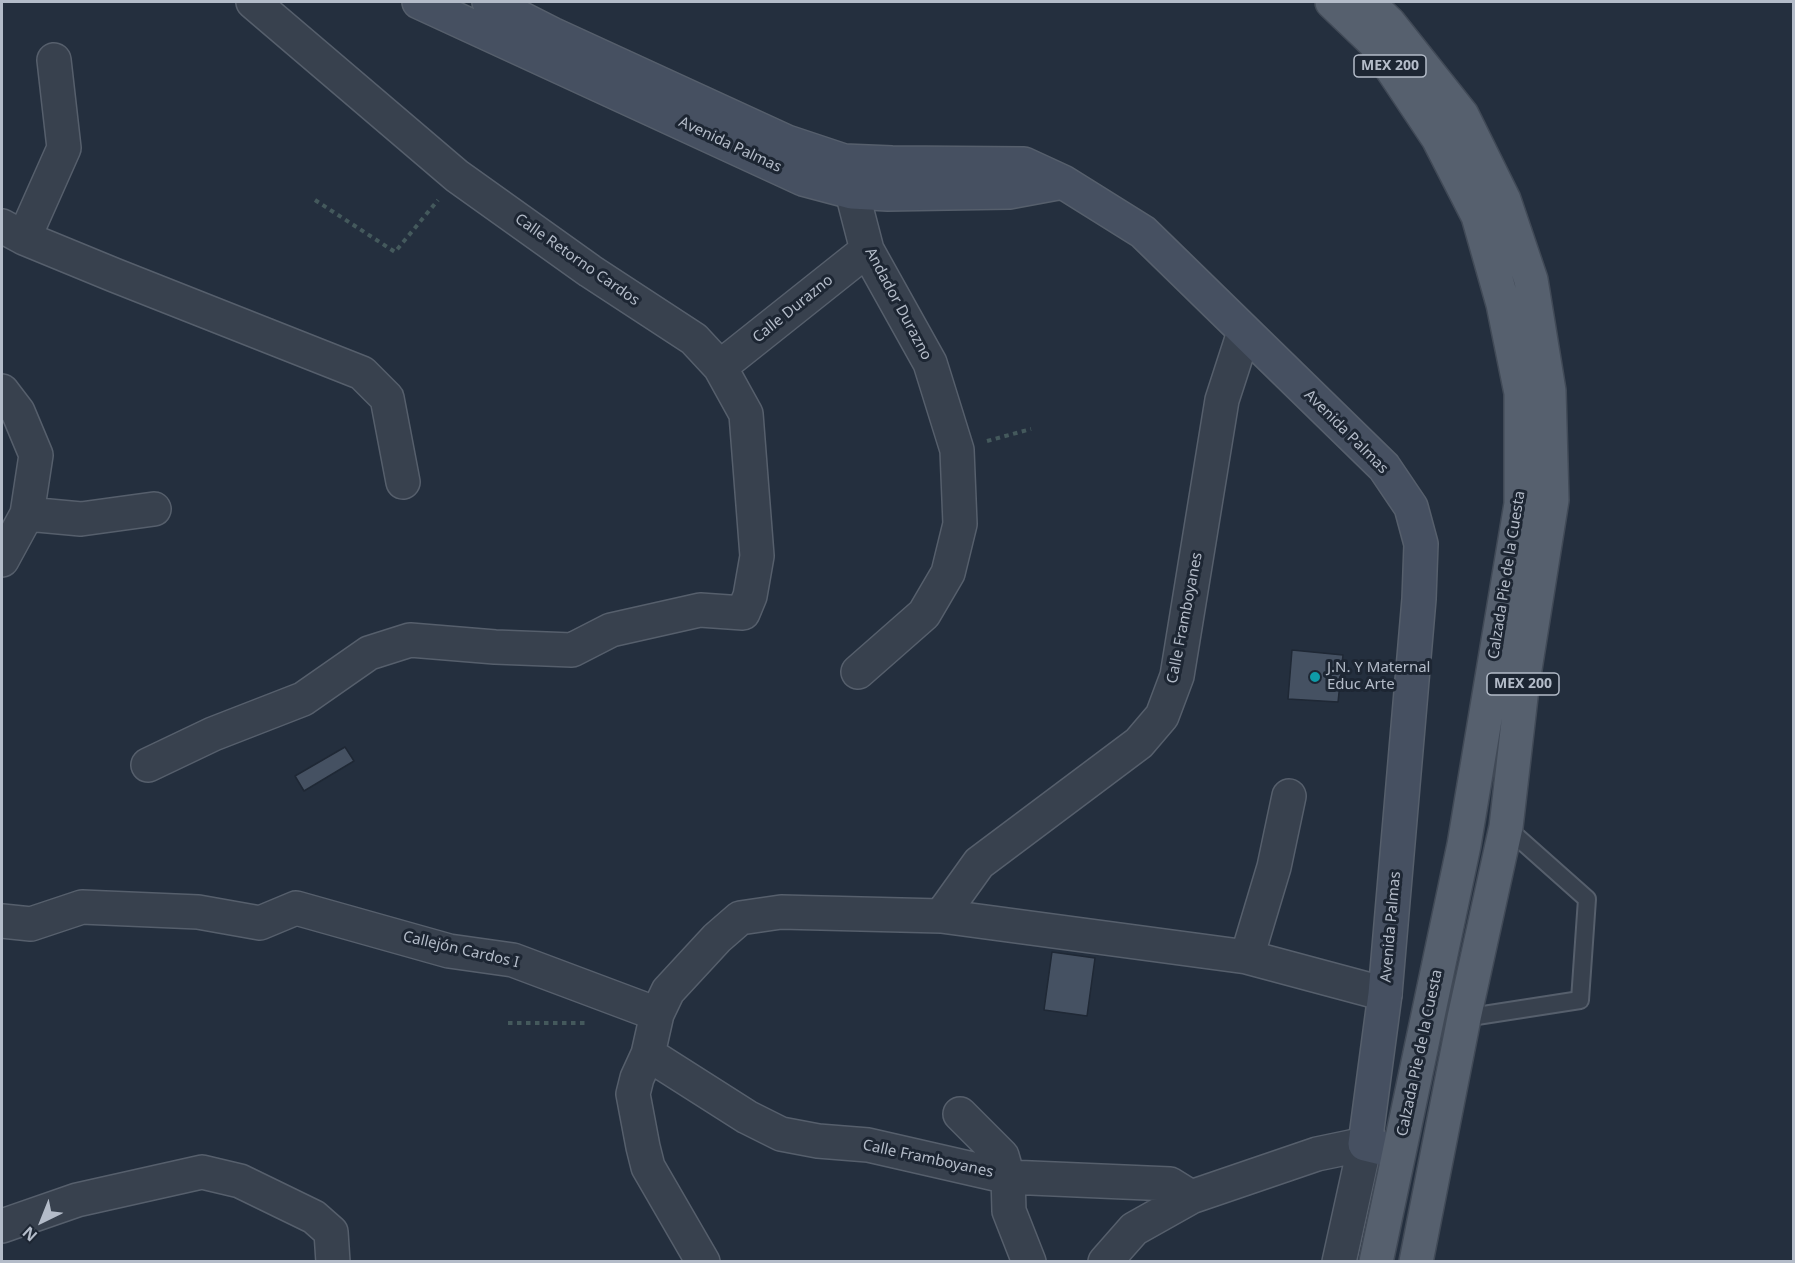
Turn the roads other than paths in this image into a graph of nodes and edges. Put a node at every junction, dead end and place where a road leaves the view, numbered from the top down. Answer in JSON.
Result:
{"nodes":[{"id":1,"x":253,"y":2,"type":"edge"},
{"id":2,"x":419,"y":2,"type":"edge"},
{"id":3,"x":1332,"y":2,"type":"edge"},
{"id":4,"x":1366,"y":2,"type":"edge"},
{"id":5,"x":502,"y":4,"type":"edge"},
{"id":6,"x":54,"y":60,"type":"dead end"},
{"id":7,"x":1063,"y":182,"type":"junction"},
{"id":8,"x":852,"y":192,"type":"junction"},
{"id":9,"x":13,"y":232,"type":"edge"},
{"id":10,"x":867,"y":250,"type":"junction"},
{"id":11,"x":1244,"y":332,"type":"junction"},
{"id":12,"x":720,"y":368,"type":"junction"},
{"id":13,"x":2,"y":391,"type":"edge"},
{"id":14,"x":403,"y":482,"type":"dead end"},
{"id":15,"x":154,"y":510,"type":"dead end"},
{"id":16,"x":27,"y":514,"type":"junction"},
{"id":17,"x":2,"y":560,"type":"edge"},
{"id":18,"x":858,"y":672,"type":"dead end"},
{"id":19,"x":148,"y":765,"type":"dead end"},
{"id":20,"x":1289,"y":796,"type":"dead end"},
{"id":21,"x":1506,"y":827,"type":"junction"},
{"id":22,"x":941,"y":916,"type":"junction"},
{"id":23,"x":2,"y":921,"type":"edge"},
{"id":24,"x":1247,"y":957,"type":"junction"},
{"id":25,"x":1385,"y":994,"type":"junction"},
{"id":26,"x":657,"y":1014,"type":"junction"},
{"id":27,"x":1464,"y":1018,"type":"junction"},
{"id":28,"x":648,"y":1054,"type":"junction"},
{"id":29,"x":960,"y":1114,"type":"dead end"},
{"id":30,"x":1365,"y":1144,"type":"junction"},
{"id":31,"x":1398,"y":1152,"type":"junction"},
{"id":32,"x":1008,"y":1177,"type":"junction"},
{"id":33,"x":1191,"y":1197,"type":"junction"},
{"id":34,"x":2,"y":1226,"type":"edge"},
{"id":35,"x":333,"y":1262,"type":"edge"},
{"id":36,"x":703,"y":1262,"type":"edge"},
{"id":37,"x":1029,"y":1262,"type":"edge"},
{"id":38,"x":1105,"y":1262,"type":"edge"},
{"id":39,"x":1339,"y":1262,"type":"edge"},
{"id":40,"x":1376,"y":1262,"type":"edge"},
{"id":41,"x":1416,"y":1262,"type":"edge"}],
"edges":[{"from":1,"to":12,"type":"street","name":"Calle Retorno Cardos"},
{"from":2,"to":8,"type":"main road","name":"Avenida Palmas"},
{"from":3,"to":31,"type":"main road","name":"Calzada Pie de la Cuesta","number":"MEX 200"},
{"from":4,"to":21,"type":"main road","name":"Calzada Pie de la Cuesta","number":"MEX 200"},
{"from":5,"to":7,"type":"main road","name":"Avenida Palmas"},
{"from":6,"to":9,"type":"street"},
{"from":7,"to":8,"type":"main road","name":"Avenida Palmas"},
{"from":7,"to":11,"type":"main road","name":"Avenida Palmas"},
{"from":8,"to":10,"type":"street","name":"Andador Durazno"},
{"from":9,"to":14,"type":"street"},
{"from":10,"to":12,"type":"street","name":"Calle Durazno"},
{"from":10,"to":18,"type":"street","name":"Andador Durazno"},
{"from":11,"to":22,"type":"street","name":"Calle Framboyanes"},
{"from":11,"to":25,"type":"main road","name":"Avenida Palmas"},
{"from":12,"to":19,"type":"street","name":"Calle Retorno Cardos"},
{"from":13,"to":16,"type":"street"},
{"from":15,"to":16,"type":"street"},
{"from":16,"to":17,"type":"street"},
{"from":20,"to":24,"type":"street"},
{"from":21,"to":27,"type":"main road","name":"Calzada Pie de la Cuesta","number":"MEX 200"},
{"from":21,"to":27,"type":"lane"},
{"from":22,"to":24,"type":"street"},
{"from":22,"to":26,"type":"street"},
{"from":23,"to":26,"type":"street","name":"Callejón Cardos I"},
{"from":24,"to":25,"type":"street"},
{"from":25,"to":30,"type":"main road","name":"Avenida Palmas"},
{"from":26,"to":28,"type":"street"},
{"from":27,"to":41,"type":"main road","name":"Calzada Pie de la Cuesta","number":"MEX 200"},
{"from":28,"to":32,"type":"street","name":"Calle Framboyanes"},
{"from":28,"to":36,"type":"street"},
{"from":29,"to":32,"type":"street"},
{"from":30,"to":31,"type":"main road"},
{"from":30,"to":33,"type":"street"},
{"from":30,"to":39,"type":"street"},
{"from":31,"to":40,"type":"main road","name":"Calzada Pie de la Cuesta","number":"MEX 200"},
{"from":32,"to":33,"type":"street","name":"Calle Framboyanes"},
{"from":32,"to":37,"type":"street"},
{"from":33,"to":38,"type":"street"},
{"from":34,"to":35,"type":"street"}]}
